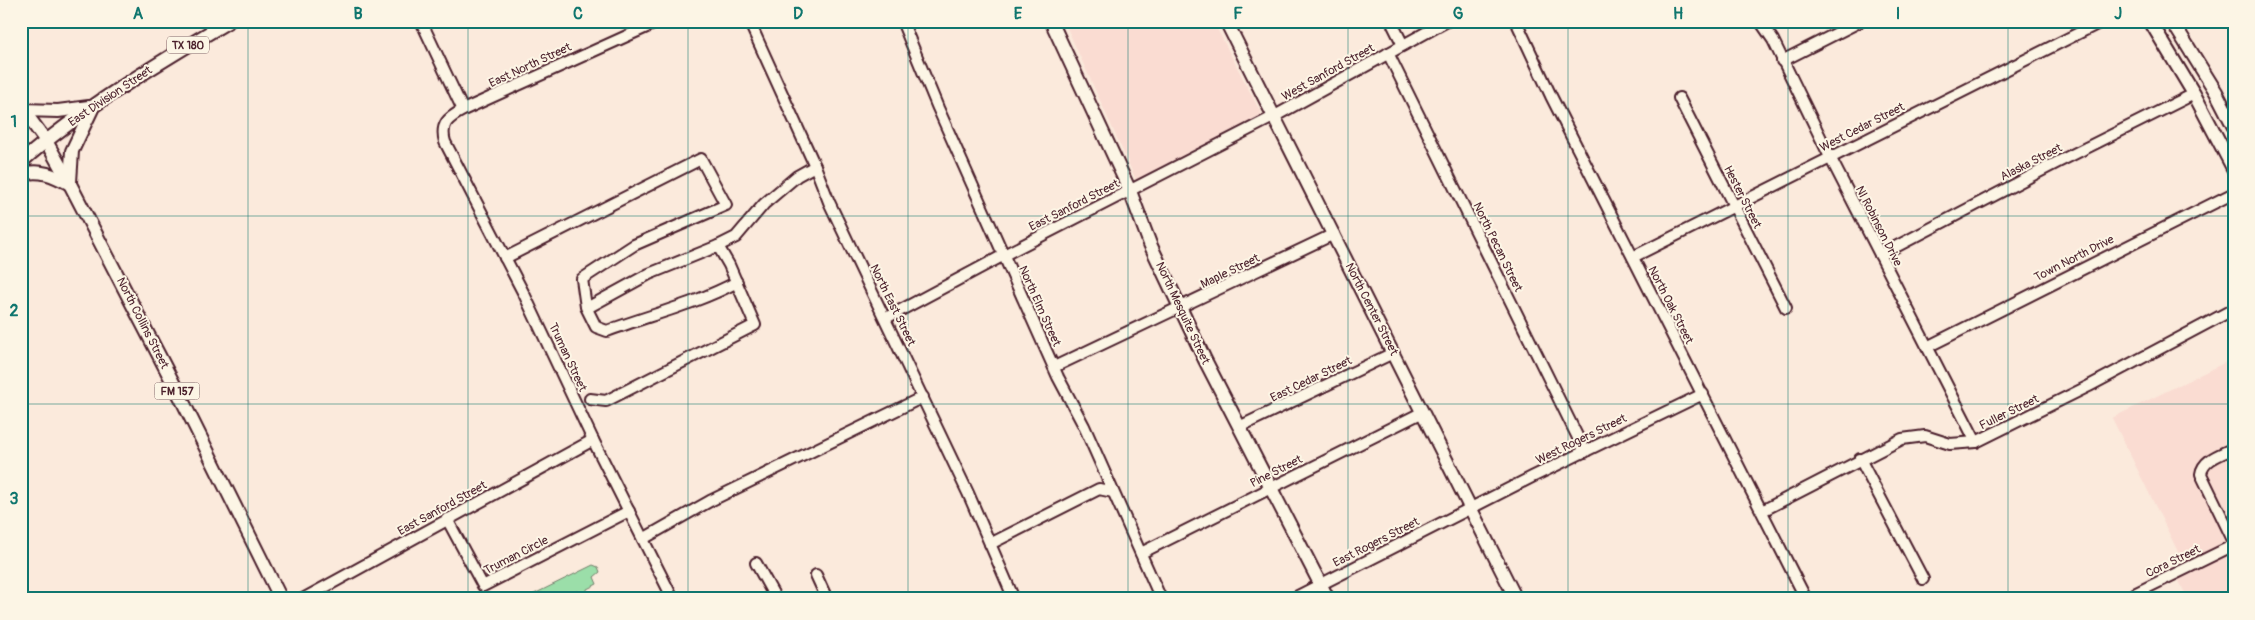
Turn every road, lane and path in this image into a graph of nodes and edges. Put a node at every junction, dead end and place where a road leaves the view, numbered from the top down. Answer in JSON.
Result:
{"nodes":[{"id":1,"x":228,"y":21,"type":"edge"},
{"id":2,"x":421,"y":21,"type":"edge"},
{"id":3,"x":660,"y":21,"type":"edge"},
{"id":4,"x":749,"y":21,"type":"edge"},
{"id":5,"x":902,"y":21,"type":"edge"},
{"id":6,"x":1051,"y":21,"type":"edge"},
{"id":7,"x":1226,"y":21,"type":"edge"},
{"id":8,"x":1391,"y":21,"type":"edge"},
{"id":9,"x":1447,"y":21,"type":"edge"},
{"id":10,"x":1516,"y":21,"type":"edge"},
{"id":11,"x":1760,"y":21,"type":"edge"},
{"id":12,"x":1861,"y":21,"type":"edge"},
{"id":13,"x":2103,"y":21,"type":"edge"},
{"id":14,"x":2150,"y":21,"type":"edge"},
{"id":15,"x":2172,"y":21,"type":"edge"},
{"id":16,"x":1403,"y":45,"type":"junction"},
{"id":17,"x":1388,"y":53,"type":"junction"},
{"id":18,"x":1782,"y":61,"type":"junction"},
{"id":19,"x":2194,"y":94,"type":"junction"},
{"id":20,"x":1679,"y":98,"type":"dead end"},
{"id":21,"x":93,"y":106,"type":"junction"},
{"id":22,"x":462,"y":110,"type":"junction"},
{"id":23,"x":22,"y":112,"type":"edge"},
{"id":24,"x":1275,"y":116,"type":"junction"},
{"id":25,"x":444,"y":126,"type":"joint"},
{"id":26,"x":2234,"y":128,"type":"edge"},
{"id":27,"x":46,"y":141,"type":"junction"},
{"id":28,"x":1830,"y":157,"type":"junction"},
{"id":29,"x":21,"y":162,"type":"edge"},
{"id":30,"x":815,"y":166,"type":"junction"},
{"id":31,"x":2234,"y":170,"type":"edge"},
{"id":32,"x":21,"y":174,"type":"edge"},
{"id":33,"x":70,"y":184,"type":"junction"},
{"id":34,"x":1130,"y":191,"type":"junction"},
{"id":35,"x":2234,"y":193,"type":"edge"},
{"id":36,"x":1734,"y":205,"type":"junction"},
{"id":37,"x":1334,"y":234,"type":"junction"},
{"id":38,"x":718,"y":246,"type":"junction"},
{"id":39,"x":1004,"y":254,"type":"junction"},
{"id":40,"x":1880,"y":255,"type":"junction"},
{"id":41,"x":1633,"y":257,"type":"junction"},
{"id":42,"x":505,"y":258,"type":"junction"},
{"id":43,"x":737,"y":282,"type":"junction"},
{"id":44,"x":587,"y":308,"type":"junction"},
{"id":45,"x":1182,"y":308,"type":"junction"},
{"id":46,"x":1786,"y":308,"type":"dead end"},
{"id":47,"x":2234,"y":309,"type":"edge"},
{"id":48,"x":886,"y":318,"type":"junction"},
{"id":49,"x":1927,"y":347,"type":"junction"},
{"id":50,"x":1393,"y":353,"type":"junction"},
{"id":51,"x":1054,"y":367,"type":"junction"},
{"id":52,"x":1703,"y":394,"type":"junction"},
{"id":53,"x":923,"y":397,"type":"junction"},
{"id":54,"x":590,"y":398,"type":"dead end"},
{"id":55,"x":1423,"y":412,"type":"junction"},
{"id":56,"x":1240,"y":427,"type":"junction"},
{"id":57,"x":593,"y":440,"type":"junction"},
{"id":58,"x":1976,"y":442,"type":"junction"},
{"id":59,"x":2234,"y":448,"type":"edge"},
{"id":60,"x":1585,"y":452,"type":"junction"},
{"id":61,"x":1860,"y":459,"type":"junction"},
{"id":62,"x":1271,"y":488,"type":"junction"},
{"id":63,"x":1113,"y":492,"type":"junction"},
{"id":64,"x":1471,"y":508,"type":"junction"},
{"id":65,"x":1762,"y":510,"type":"junction"},
{"id":66,"x":629,"y":511,"type":"junction"},
{"id":67,"x":447,"y":519,"type":"junction"},
{"id":68,"x":643,"y":539,"type":"junction"},
{"id":69,"x":2234,"y":543,"type":"edge"},
{"id":70,"x":990,"y":544,"type":"junction"},
{"id":71,"x":1141,"y":553,"type":"junction"},
{"id":72,"x":756,"y":563,"type":"dead end"},
{"id":73,"x":816,"y":575,"type":"dead end"},
{"id":74,"x":1923,"y":579,"type":"dead end"},
{"id":75,"x":1320,"y":584,"type":"junction"},
{"id":76,"x":282,"y":599,"type":"edge"},
{"id":77,"x":304,"y":599,"type":"edge"},
{"id":78,"x":673,"y":599,"type":"edge"},
{"id":79,"x":776,"y":599,"type":"edge"},
{"id":80,"x":827,"y":599,"type":"edge"},
{"id":81,"x":1014,"y":599,"type":"edge"},
{"id":82,"x":1161,"y":599,"type":"edge"},
{"id":83,"x":1292,"y":599,"type":"edge"},
{"id":84,"x":1328,"y":599,"type":"edge"},
{"id":85,"x":1516,"y":599,"type":"edge"},
{"id":86,"x":1806,"y":599,"type":"edge"},
{"id":87,"x":2124,"y":599,"type":"edge"}],
"edges":[{"from":1,"to":21,"type":"main road","name":"East Division Street","number":"TX 180"},
{"from":2,"to":22,"type":"street"},
{"from":3,"to":22,"type":"street","name":"East North Street"},
{"from":4,"to":30,"type":"street","name":"North East Street"},
{"from":5,"to":39,"type":"street","name":"North Elm Street"},
{"from":6,"to":34,"type":"main road","name":"North Mesquite Street"},
{"from":7,"to":24,"type":"main road","name":"North Center Street"},
{"from":8,"to":16,"type":"street"},
{"from":9,"to":16,"type":"street","name":"West Sanford Street"},
{"from":10,"to":41,"type":"street","name":"North Oak Street"},
{"from":11,"to":18,"type":"street","name":"Nl Robinson Drive"},
{"from":12,"to":18,"type":"street"},
{"from":13,"to":28,"type":"street","name":"West Cedar Street"},
{"from":14,"to":19,"type":"main road"},
{"from":15,"to":26,"type":"main road"},
{"from":16,"to":17,"type":"street","name":"West Sanford Street"},
{"from":17,"to":24,"type":"street","name":"West Sanford Street"},
{"from":17,"to":60,"type":"street","name":"North Pecan Street"},
{"from":18,"to":28,"type":"street","name":"Nl Robinson Drive"},
{"from":19,"to":31,"type":"main road"},
{"from":19,"to":40,"type":"street","name":"Alaska Street"},
{"from":20,"to":36,"type":"street","name":"Hester Street"},
{"from":21,"to":23,"type":"main road"},
{"from":21,"to":27,"type":"main road","name":"East Division Street","number":"TX 180"},
{"from":21,"to":33,"type":"main road"},
{"from":22,"to":25,"type":"street","name":"East North Street"},
{"from":23,"to":27,"type":"main road","name":"North Collins Street"},
{"from":24,"to":34,"type":"street","name":"East Sanford Street"},
{"from":24,"to":37,"type":"main road","name":"North Center Street"},
{"from":25,"to":42,"type":"street","name":"Truman Street"},
{"from":27,"to":29,"type":"main road","name":"East Division Street","number":"TX 180"},
{"from":27,"to":33,"type":"main road","name":"North Collins Street","number":"FM 157"},
{"from":28,"to":36,"type":"street","name":"West Cedar Street"},
{"from":28,"to":40,"type":"street","name":"Nl Robinson Drive"},
{"from":30,"to":38,"type":"street"},
{"from":30,"to":48,"type":"street","name":"North East Street"},
{"from":32,"to":33,"type":"main road"},
{"from":33,"to":76,"type":"main road","name":"North Collins Street","number":"FM 157"},
{"from":34,"to":39,"type":"street","name":"East Sanford Street"},
{"from":34,"to":45,"type":"main road","name":"North Mesquite Street"},
{"from":35,"to":49,"type":"street","name":"Town North Drive"},
{"from":36,"to":41,"type":"street","name":"West Cedar Street"},
{"from":36,"to":46,"type":"street","name":"Hester Street"},
{"from":37,"to":45,"type":"street","name":"Maple Street"},
{"from":37,"to":50,"type":"main road","name":"North Center Street"},
{"from":38,"to":43,"type":"street"},
{"from":38,"to":44,"type":"street"},
{"from":39,"to":48,"type":"street","name":"East Sanford Street"},
{"from":39,"to":51,"type":"street","name":"North Elm Street"},
{"from":40,"to":49,"type":"street","name":"Nl Robinson Drive"},
{"from":41,"to":52,"type":"street","name":"North Oak Street"},
{"from":42,"to":44,"type":"street"},
{"from":42,"to":57,"type":"street","name":"Truman Street"},
{"from":43,"to":44,"type":"street"},
{"from":43,"to":54,"type":"street"},
{"from":45,"to":51,"type":"street","name":"Maple Street"},
{"from":45,"to":56,"type":"main road","name":"North Mesquite Street"},
{"from":47,"to":58,"type":"street","name":"Fuller Street"},
{"from":48,"to":53,"type":"street","name":"North East Street"},
{"from":49,"to":58,"type":"street","name":"Nl Robinson Drive"},
{"from":50,"to":55,"type":"main road","name":"North Center Street"},
{"from":50,"to":56,"type":"street","name":"East Cedar Street"},
{"from":51,"to":63,"type":"street","name":"North Elm Street"},
{"from":52,"to":60,"type":"street","name":"West Rogers Street"},
{"from":52,"to":65,"type":"street","name":"North Oak Street"},
{"from":53,"to":68,"type":"street"},
{"from":53,"to":70,"type":"street","name":"North East Street"},
{"from":55,"to":62,"type":"street","name":"Pine Street"},
{"from":55,"to":64,"type":"main road","name":"North Center Street"},
{"from":56,"to":62,"type":"main road","name":"North Mesquite Street"},
{"from":57,"to":66,"type":"street","name":"Truman Street"},
{"from":57,"to":67,"type":"street","name":"East Sanford Street"},
{"from":58,"to":61,"type":"street","name":"Fuller Street"},
{"from":59,"to":69,"type":"street"},
{"from":60,"to":64,"type":"street","name":"West Rogers Street"},
{"from":61,"to":65,"type":"street","name":"Fuller Street"},
{"from":61,"to":74,"type":"street"},
{"from":62,"to":71,"type":"street","name":"Pine Street"},
{"from":62,"to":75,"type":"main road","name":"North Mesquite Street"},
{"from":63,"to":70,"type":"street"},
{"from":63,"to":71,"type":"street","name":"North Elm Street"},
{"from":64,"to":75,"type":"street","name":"East Rogers Street"},
{"from":64,"to":85,"type":"main road","name":"North Center Street"},
{"from":65,"to":86,"type":"street","name":"North Oak Street"},
{"from":66,"to":67,"type":"street","name":"Truman Circle"},
{"from":66,"to":68,"type":"street","name":"Truman Street"},
{"from":67,"to":77,"type":"street","name":"East Sanford Street"},
{"from":68,"to":78,"type":"street","name":"Truman Street"},
{"from":69,"to":87,"type":"street","name":"Cora Street"},
{"from":70,"to":81,"type":"street","name":"North East Street"},
{"from":71,"to":82,"type":"street","name":"North Elm Street"},
{"from":72,"to":79,"type":"street"},
{"from":73,"to":80,"type":"street"},
{"from":75,"to":83,"type":"street","name":"East Rogers Street"},
{"from":75,"to":84,"type":"main road","name":"North Mesquite Street"}]}
